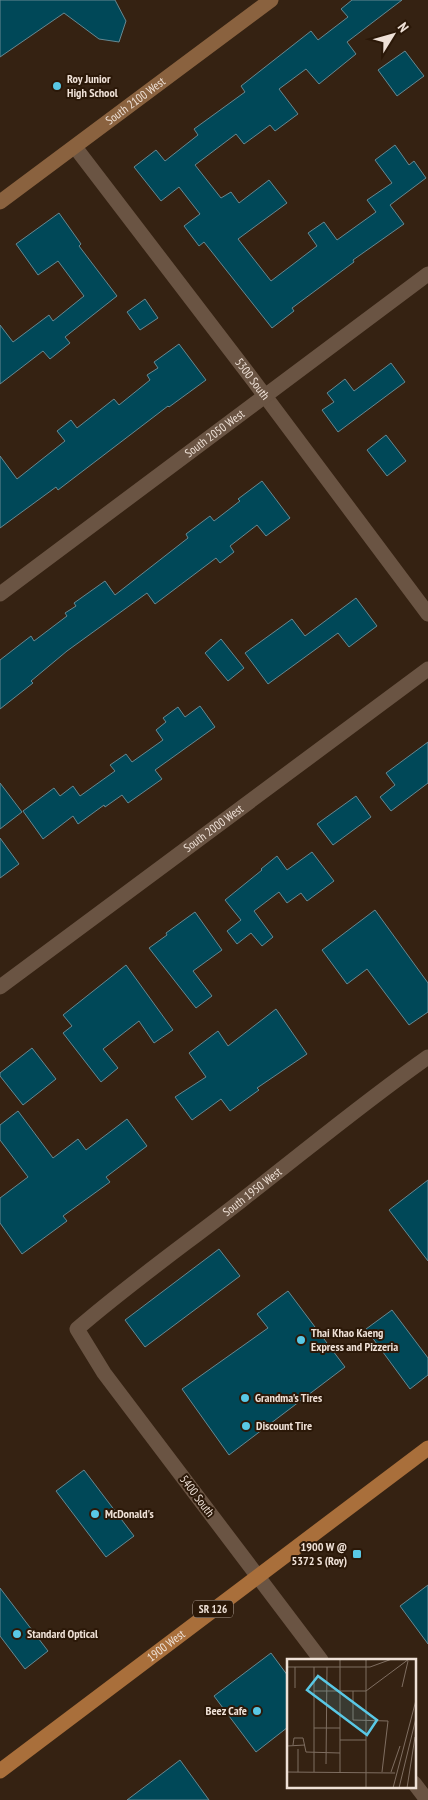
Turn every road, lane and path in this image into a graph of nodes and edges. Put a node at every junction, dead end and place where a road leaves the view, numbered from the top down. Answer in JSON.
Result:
{"nodes":[{"id":1,"x":271,"y":0,"type":"edge"},
{"id":2,"x":75,"y":147,"type":"junction"},
{"id":3,"x":0,"y":202,"type":"edge"},
{"id":4,"x":428,"y":274,"type":"edge"},
{"id":5,"x":265,"y":396,"type":"junction"},
{"id":6,"x":0,"y":594,"type":"edge"},
{"id":7,"x":428,"y":614,"type":"edge"},
{"id":8,"x":428,"y":669,"type":"edge"},
{"id":9,"x":0,"y":987,"type":"edge"},
{"id":10,"x":428,"y":1057,"type":"edge"},
{"id":11,"x":78,"y":1329,"type":"joint"},
{"id":12,"x":428,"y":1448,"type":"edge"},
{"id":13,"x":258,"y":1577,"type":"junction"},
{"id":14,"x":320,"y":1659,"type":"edge"},
{"id":15,"x":0,"y":1771,"type":"edge"},
{"id":16,"x":416,"y":1786,"type":"edge"},
{"id":17,"x":427,"y":1800,"type":"edge"}],
"edges":[{"from":1,"to":2,"type":"street","name":"South 2100 West"},
{"from":2,"to":3,"type":"street","name":"South 2100 West"},
{"from":2,"to":5,"type":"street","name":"5300 South"},
{"from":4,"to":5,"type":"street","name":"South 2050 West"},
{"from":5,"to":6,"type":"street","name":"South 2050 West"},
{"from":5,"to":7,"type":"street","name":"5300 South"},
{"from":8,"to":9,"type":"street","name":"South 2000 West"},
{"from":10,"to":11,"type":"street","name":"South 1950 West"},
{"from":11,"to":13,"type":"street","name":"5400 South"},
{"from":12,"to":13,"type":"main road","name":"1900 West","number":"SR 126"},
{"from":13,"to":14,"type":"street","name":"5400 South"},
{"from":13,"to":15,"type":"main road","name":"1900 West","number":"SR 126"},
{"from":16,"to":17,"type":"street"}]}
